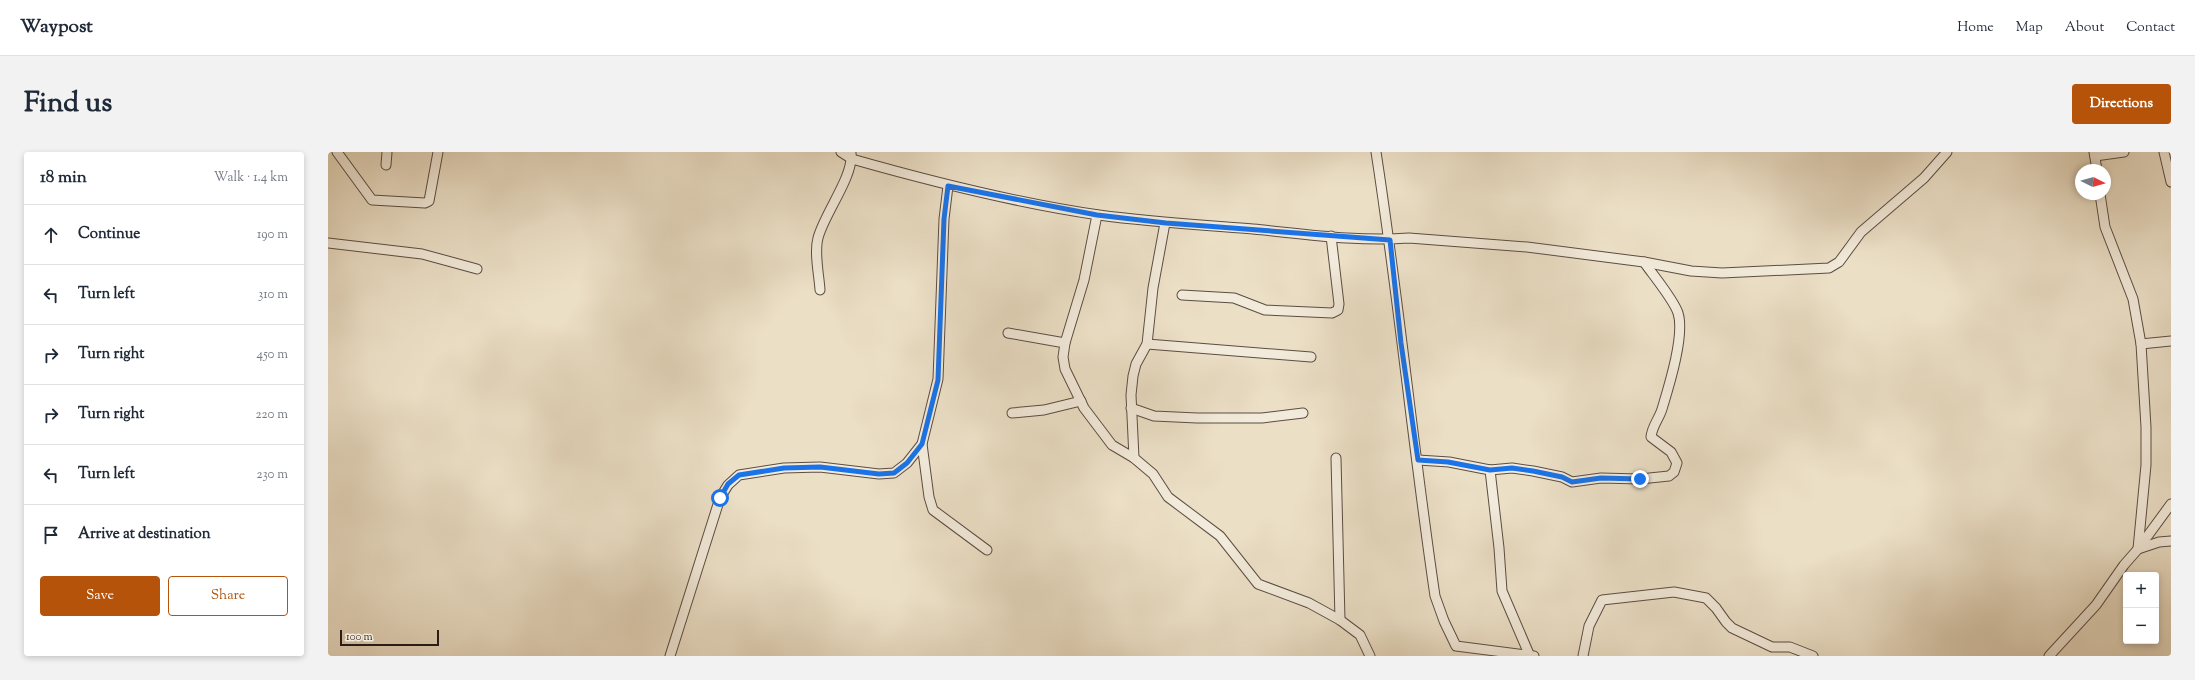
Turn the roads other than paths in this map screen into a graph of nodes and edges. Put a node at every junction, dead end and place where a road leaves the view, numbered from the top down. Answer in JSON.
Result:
{"nodes":[{"id":1,"x":337,"y":152,"type":"edge"},
{"id":2,"x":387,"y":152,"type":"edge"},
{"id":3,"x":438,"y":152,"type":"edge"},
{"id":4,"x":832,"y":152,"type":"edge"},
{"id":5,"x":1376,"y":152,"type":"edge"},
{"id":6,"x":1947,"y":152,"type":"edge"},
{"id":7,"x":2124,"y":152,"type":"edge"},
{"id":8,"x":2164,"y":152,"type":"edge"},
{"id":9,"x":2095,"y":154,"type":"edge"},
{"id":10,"x":847,"y":155,"type":"edge"},
{"id":11,"x":2096,"y":164,"type":"edge"},
{"id":12,"x":386,"y":165,"type":"dead end"},
{"id":13,"x":2171,"y":182,"type":"edge"},
{"id":14,"x":948,"y":186,"type":"junction"},
{"id":15,"x":2101,"y":200,"type":"edge"},
{"id":16,"x":1097,"y":215,"type":"junction"},
{"id":17,"x":1166,"y":223,"type":"junction"},
{"id":18,"x":1331,"y":236,"type":"junction"},
{"id":19,"x":1390,"y":240,"type":"junction"},
{"id":20,"x":328,"y":243,"type":"edge"},
{"id":21,"x":1644,"y":262,"type":"junction"},
{"id":22,"x":477,"y":269,"type":"dead end"},
{"id":23,"x":820,"y":290,"type":"dead end"},
{"id":24,"x":1182,"y":295,"type":"dead end"},
{"id":25,"x":1008,"y":333,"type":"dead end"},
{"id":26,"x":2171,"y":341,"type":"edge"},
{"id":27,"x":1065,"y":343,"type":"junction"},
{"id":28,"x":1147,"y":344,"type":"junction"},
{"id":29,"x":2141,"y":344,"type":"junction"},
{"id":30,"x":1311,"y":357,"type":"dead end"},
{"id":31,"x":1081,"y":401,"type":"junction"},
{"id":32,"x":1131,"y":408,"type":"junction"},
{"id":33,"x":1012,"y":413,"type":"dead end"},
{"id":34,"x":1303,"y":413,"type":"dead end"},
{"id":35,"x":922,"y":444,"type":"junction"},
{"id":36,"x":1134,"y":458,"type":"junction"},
{"id":37,"x":1336,"y":458,"type":"dead end"},
{"id":38,"x":1418,"y":460,"type":"junction"},
{"id":39,"x":1490,"y":470,"type":"junction"},
{"id":40,"x":2171,"y":504,"type":"edge"},
{"id":41,"x":2171,"y":541,"type":"edge"},
{"id":42,"x":2138,"y":549,"type":"junction"},
{"id":43,"x":986,"y":550,"type":"dead end"},
{"id":44,"x":1340,"y":620,"type":"junction"},
{"id":45,"x":1456,"y":646,"type":"junction"},
{"id":46,"x":1532,"y":655,"type":"edge"},
{"id":47,"x":670,"y":656,"type":"edge"},
{"id":48,"x":1370,"y":656,"type":"edge"},
{"id":49,"x":1457,"y":656,"type":"edge"},
{"id":50,"x":1583,"y":656,"type":"edge"},
{"id":51,"x":1813,"y":656,"type":"edge"},
{"id":52,"x":2049,"y":656,"type":"edge"}],
"edges":[{"from":1,"to":3,"type":"street"},
{"from":2,"to":12,"type":"street"},
{"from":4,"to":10,"type":"street"},
{"from":5,"to":19,"type":"street"},
{"from":6,"to":21,"type":"street"},
{"from":7,"to":9,"type":"street"},
{"from":8,"to":13,"type":"street"},
{"from":9,"to":11,"type":"street"},
{"from":10,"to":14,"type":"street"},
{"from":10,"to":23,"type":"street"},
{"from":14,"to":16,"type":"street"},
{"from":14,"to":35,"type":"street"},
{"from":15,"to":29,"type":"street"},
{"from":16,"to":17,"type":"street"},
{"from":16,"to":27,"type":"street"},
{"from":17,"to":18,"type":"street"},
{"from":17,"to":28,"type":"street"},
{"from":18,"to":19,"type":"street"},
{"from":18,"to":24,"type":"street"},
{"from":19,"to":21,"type":"street"},
{"from":19,"to":38,"type":"street"},
{"from":20,"to":22,"type":"street"},
{"from":21,"to":39,"type":"street"},
{"from":25,"to":27,"type":"street"},
{"from":26,"to":29,"type":"street"},
{"from":27,"to":31,"type":"street"},
{"from":28,"to":30,"type":"street"},
{"from":28,"to":32,"type":"street"},
{"from":29,"to":42,"type":"street"},
{"from":31,"to":33,"type":"street"},
{"from":31,"to":36,"type":"street"},
{"from":32,"to":34,"type":"street"},
{"from":32,"to":36,"type":"street"},
{"from":35,"to":43,"type":"street"},
{"from":35,"to":47,"type":"street"},
{"from":36,"to":44,"type":"street"},
{"from":37,"to":44,"type":"street"},
{"from":38,"to":39,"type":"street"},
{"from":38,"to":45,"type":"street"},
{"from":39,"to":46,"type":"street"},
{"from":40,"to":42,"type":"street"},
{"from":41,"to":42,"type":"street"},
{"from":42,"to":52,"type":"street"},
{"from":44,"to":48,"type":"street"},
{"from":45,"to":46,"type":"street"},
{"from":45,"to":49,"type":"street"},
{"from":50,"to":51,"type":"street"}]}
